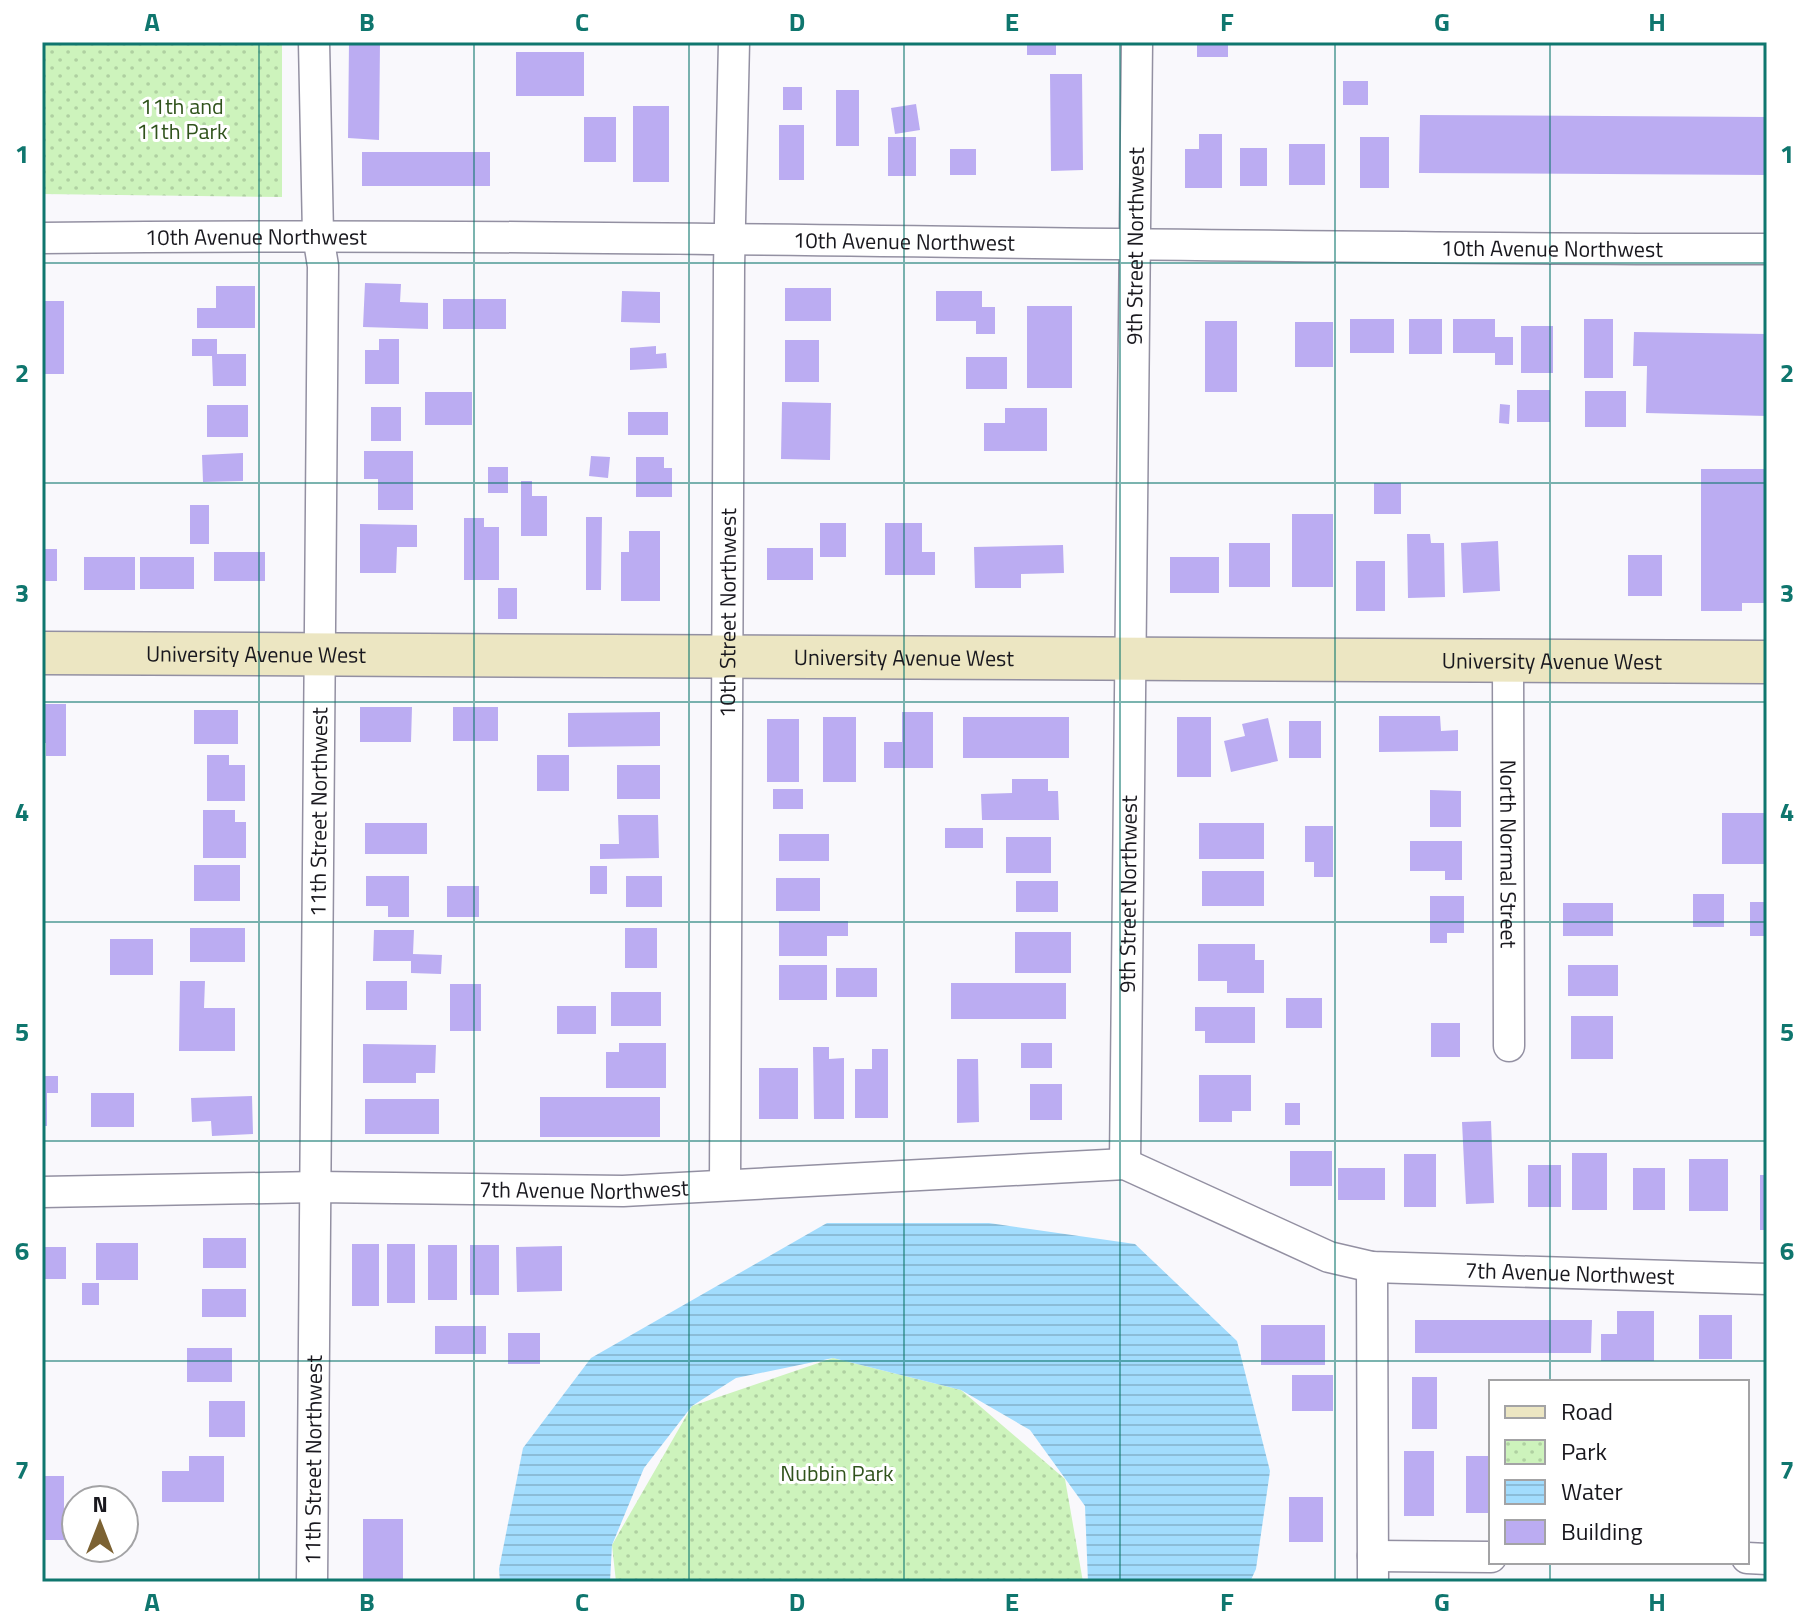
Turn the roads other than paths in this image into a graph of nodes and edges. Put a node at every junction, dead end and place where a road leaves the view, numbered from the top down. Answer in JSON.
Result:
{"nodes":[{"id":1,"x":314,"y":42,"type":"edge"},
{"id":2,"x":734,"y":42,"type":"edge"},
{"id":3,"x":1137,"y":42,"type":"edge"},
{"id":4,"x":318,"y":235,"type":"junction"},
{"id":5,"x":731,"y":237,"type":"junction"},
{"id":6,"x":42,"y":238,"type":"edge"},
{"id":7,"x":1135,"y":247,"type":"junction"},
{"id":8,"x":1767,"y":249,"type":"edge"},
{"id":9,"x":42,"y":653,"type":"edge"},
{"id":10,"x":318,"y":656,"type":"junction"},
{"id":11,"x":728,"y":658,"type":"junction"},
{"id":12,"x":1131,"y":661,"type":"junction"},
{"id":13,"x":1508,"y":662,"type":"junction"},
{"id":14,"x":1767,"y":662,"type":"edge"},
{"id":15,"x":1509,"y":1046,"type":"dead end"},
{"id":16,"x":1125,"y":1164,"type":"junction"},
{"id":17,"x":725,"y":1185,"type":"junction"},
{"id":18,"x":317,"y":1187,"type":"junction"},
{"id":19,"x":42,"y":1192,"type":"edge"},
{"id":20,"x":1372,"y":1267,"type":"junction"},
{"id":21,"x":1767,"y":1279,"type":"edge"},
{"id":22,"x":1489,"y":1557,"type":"edge"},
{"id":23,"x":1373,"y":1569,"type":"edge"},
{"id":24,"x":312,"y":1582,"type":"edge"}],
"edges":[{"from":1,"to":4,"type":"street","name":"11th Street Northwest"},
{"from":2,"to":5,"type":"street","name":"10th Street Northwest"},
{"from":3,"to":7,"type":"street","name":"9th Street Northwest"},
{"from":4,"to":5,"type":"street","name":"10th Avenue Northwest"},
{"from":4,"to":6,"type":"street","name":"10th Avenue Northwest"},
{"from":4,"to":10,"type":"street","name":"11th Street Northwest"},
{"from":5,"to":7,"type":"street","name":"10th Avenue Northwest"},
{"from":5,"to":11,"type":"street","name":"10th Street Northwest"},
{"from":7,"to":8,"type":"street","name":"10th Avenue Northwest"},
{"from":7,"to":12,"type":"street","name":"9th Street Northwest"},
{"from":9,"to":10,"type":"street","name":"University Avenue West"},
{"from":10,"to":11,"type":"street","name":"University Avenue West"},
{"from":10,"to":18,"type":"street","name":"11th Street Northwest"},
{"from":11,"to":12,"type":"street","name":"University Avenue West"},
{"from":11,"to":17,"type":"street","name":"10th Street Northwest"},
{"from":12,"to":13,"type":"street","name":"University Avenue West"},
{"from":12,"to":16,"type":"street","name":"9th Street Northwest"},
{"from":13,"to":14,"type":"street","name":"University Avenue West"},
{"from":13,"to":15,"type":"street","name":"North Normal Street"},
{"from":16,"to":17,"type":"street","name":"7th Avenue Northwest"},
{"from":16,"to":20,"type":"street"},
{"from":17,"to":18,"type":"street","name":"7th Avenue Northwest"},
{"from":18,"to":19,"type":"street","name":"7th Avenue Northwest"},
{"from":18,"to":24,"type":"street","name":"11th Street Northwest"},
{"from":20,"to":21,"type":"street","name":"7th Avenue Northwest"},
{"from":20,"to":23,"type":"street"},
{"from":22,"to":23,"type":"street"}]}
